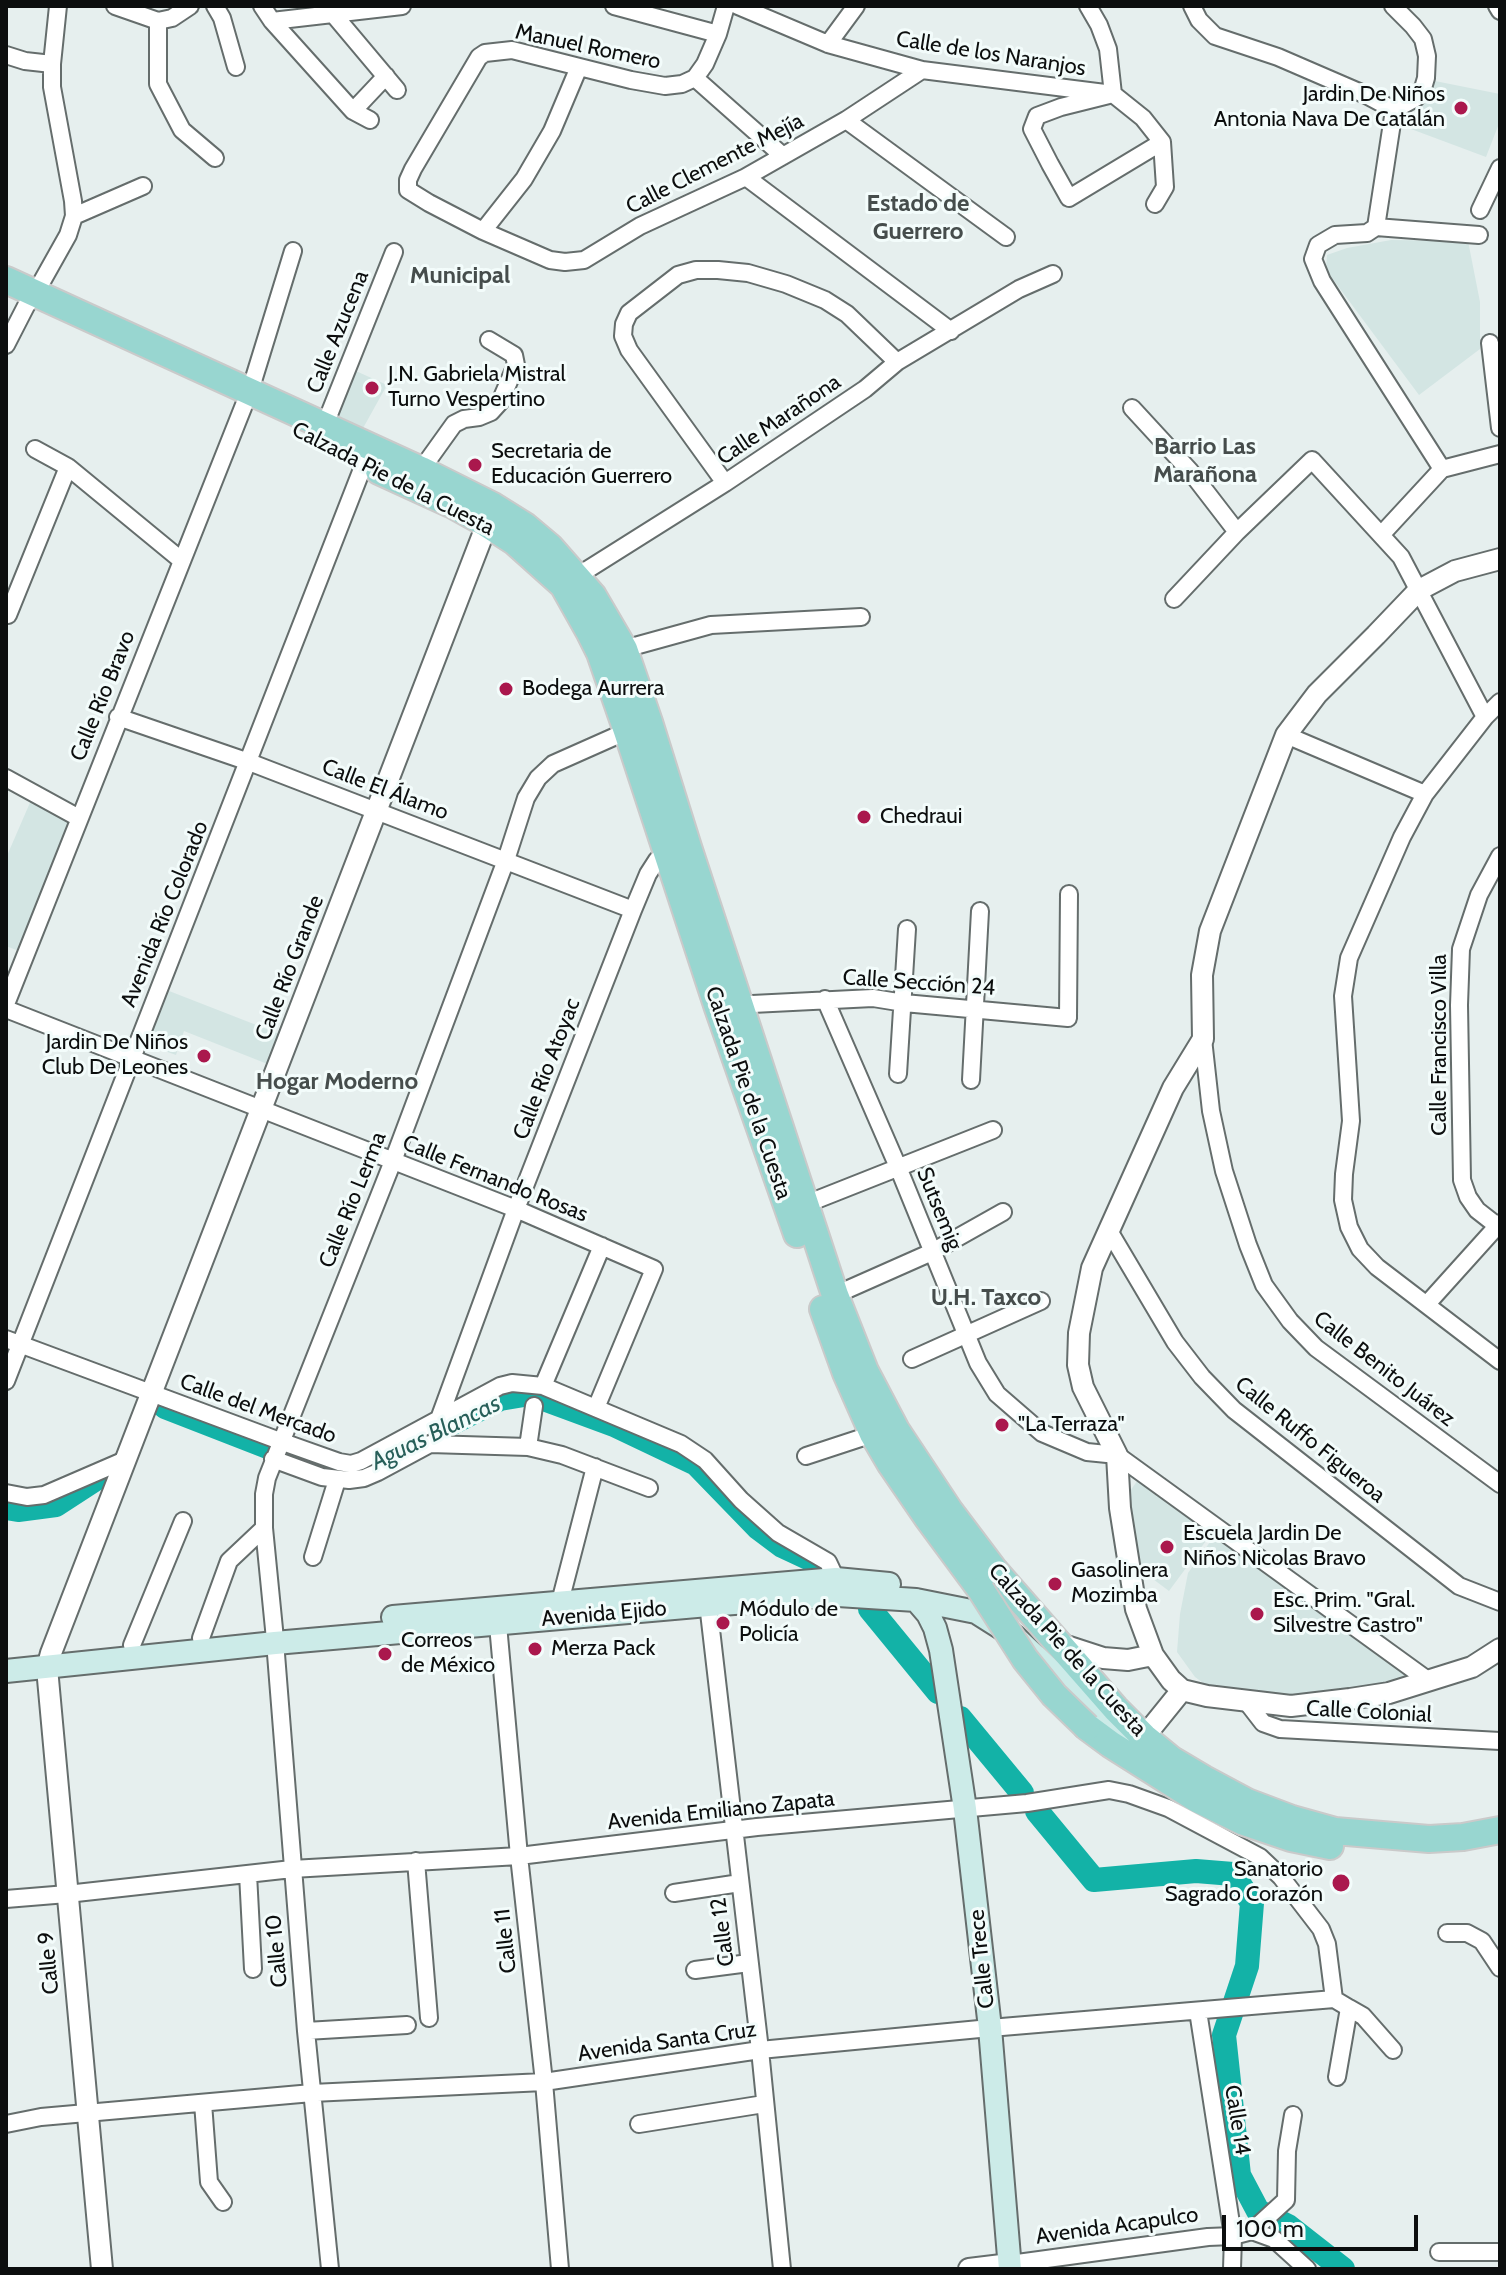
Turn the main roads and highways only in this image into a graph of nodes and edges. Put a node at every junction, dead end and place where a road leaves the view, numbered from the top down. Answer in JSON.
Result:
{"nodes":[{"id":1,"x":6,"y":280,"type":"edge"},
{"id":2,"x":23,"y":298,"type":"edge"},
{"id":3,"x":247,"y":398,"type":"junction"},
{"id":4,"x":570,"y":581,"type":"junction"},
{"id":5,"x":638,"y":726,"type":"junction"},
{"id":6,"x":728,"y":1006,"type":"junction"},
{"id":7,"x":837,"y":1587,"type":"junction"},
{"id":8,"x":982,"y":1589,"type":"junction"},
{"id":9,"x":916,"y":1600,"type":"junction"},
{"id":10,"x":275,"y":1636,"type":"junction"},
{"id":11,"x":941,"y":1650,"type":"junction"},
{"id":12,"x":6,"y":1658,"type":"edge"},
{"id":13,"x":49,"y":1660,"type":"junction"},
{"id":14,"x":6,"y":1671,"type":"edge"},
{"id":15,"x":1144,"y":1737,"type":"junction"},
{"id":16,"x":1141,"y":1764,"type":"junction"},
{"id":17,"x":1500,"y":1830,"type":"edge"},
{"id":18,"x":1500,"y":1844,"type":"edge"},
{"id":19,"x":1010,"y":2267,"type":"edge"}],
"edges":[{"from":1,"to":2,"type":"main road","name":"Calzada Pie de la Cuesta"},
{"from":2,"to":3,"type":"main road","name":"Calzada Pie de la Cuesta"},
{"from":3,"to":4,"type":"main road","name":"Calzada Pie de la Cuesta"},
{"from":3,"to":4,"type":"main road","name":"Calzada Pie de la Cuesta"},
{"from":4,"to":5,"type":"main road","name":"Calzada Pie de la Cuesta"},
{"from":4,"to":5,"type":"main road","name":"Calzada Pie de la Cuesta"},
{"from":5,"to":6,"type":"main road","name":"Calzada Pie de la Cuesta"},
{"from":6,"to":8,"type":"main road","name":"Calzada Pie de la Cuesta"},
{"from":6,"to":8,"type":"main road","name":"Calzada Pie de la Cuesta"},
{"from":7,"to":9,"type":"main road","name":"Avenida Ejido"},
{"from":7,"to":10,"type":"main road","name":"Avenida Ejido"},
{"from":7,"to":15,"type":"main road","name":"Avenida Ejido"},
{"from":8,"to":9,"type":"main road","name":"Avenida Ejido"},
{"from":8,"to":11,"type":"main road"},
{"from":8,"to":15,"type":"main road","name":"Calzada Pie de la Cuesta"},
{"from":8,"to":16,"type":"main road","name":"Avenida Ejido"},
{"from":8,"to":16,"type":"main road","name":"Calzada Pie de la Cuesta","bridge":true},
{"from":9,"to":11,"type":"main road","name":"Calle Trece"},
{"from":10,"to":13,"type":"main road","name":"Avenida Ejido"},
{"from":10,"to":13,"type":"main road","name":"Avenida Ejido"},
{"from":11,"to":19,"type":"main road","name":"Calle Trece"},
{"from":12,"to":13,"type":"main road","name":"Avenida Ejido"},
{"from":13,"to":14,"type":"main road","name":"Avenida Ejido"},
{"from":15,"to":17,"type":"main road","name":"Calzada Pie de la Cuesta"},
{"from":16,"to":18,"type":"main road","name":"Calzada Pie de la Cuesta"}]}
